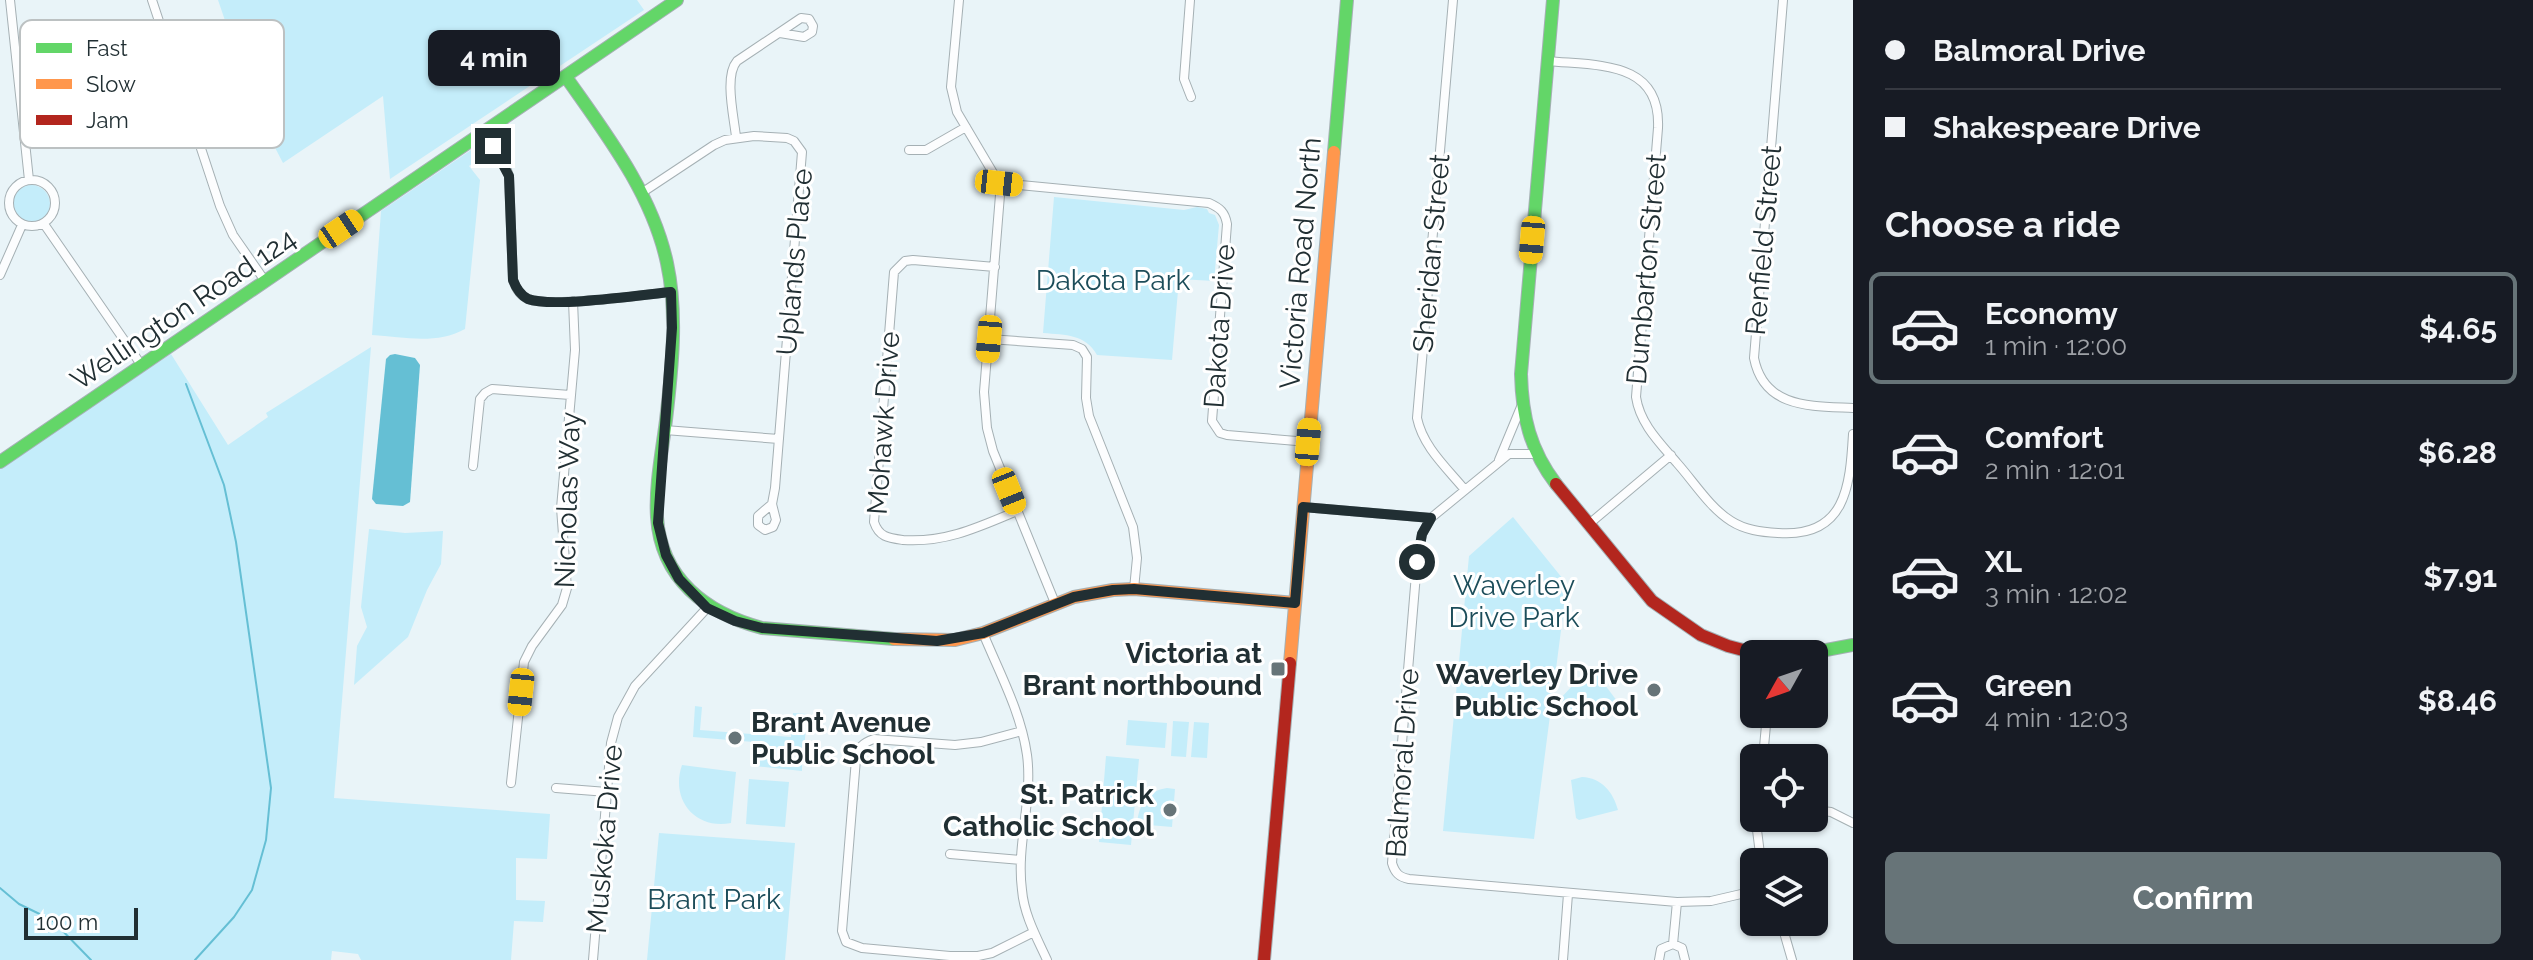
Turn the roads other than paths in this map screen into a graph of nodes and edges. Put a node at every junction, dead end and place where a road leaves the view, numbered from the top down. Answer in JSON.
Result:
{"nodes":[{"id":1,"x":10,"y":0,"type":"edge"},
{"id":2,"x":152,"y":0,"type":"edge"},
{"id":3,"x":677,"y":0,"type":"edge"},
{"id":4,"x":959,"y":0,"type":"edge"},
{"id":5,"x":1190,"y":0,"type":"edge"},
{"id":6,"x":1347,"y":0,"type":"edge"},
{"id":7,"x":1453,"y":0,"type":"edge"},
{"id":8,"x":1553,"y":0,"type":"edge"},
{"id":9,"x":1783,"y":0,"type":"edge"},
{"id":10,"x":159,"y":20,"type":"edge"},
{"id":11,"x":780,"y":33,"type":"dead end"},
{"id":12,"x":1548,"y":61,"type":"junction"},
{"id":13,"x":566,"y":77,"type":"junction"},
{"id":14,"x":20,"y":95,"type":"edge"},
{"id":15,"x":1191,"y":97,"type":"dead end"},
{"id":16,"x":966,"y":127,"type":"junction"},
{"id":17,"x":484,"y":132,"type":"junction"},
{"id":18,"x":736,"y":137,"type":"junction"},
{"id":19,"x":26,"y":148,"type":"edge"},
{"id":20,"x":201,"y":148,"type":"edge"},
{"id":21,"x":909,"y":150,"type":"dead end"},
{"id":22,"x":29,"y":180,"type":"junction"},
{"id":23,"x":999,"y":183,"type":"junction"},
{"id":24,"x":643,"y":192,"type":"junction"},
{"id":25,"x":44,"y":224,"type":"junction"},
{"id":26,"x":22,"y":225,"type":"junction"},
{"id":27,"x":995,"y":267,"type":"junction"},
{"id":28,"x":0,"y":275,"type":"edge"},
{"id":29,"x":265,"y":281,"type":"junction"},
{"id":30,"x":671,"y":292,"type":"junction"},
{"id":31,"x":573,"y":301,"type":"junction"},
{"id":32,"x":989,"y":339,"type":"junction"},
{"id":33,"x":142,"y":366,"type":"junction"},
{"id":34,"x":570,"y":395,"type":"junction"},
{"id":35,"x":1521,"y":407,"type":"junction"},
{"id":36,"x":1853,"y":408,"type":"edge"},
{"id":37,"x":665,"y":430,"type":"junction"},
{"id":38,"x":1853,"y":434,"type":"edge"},
{"id":39,"x":779,"y":439,"type":"junction"},
{"id":40,"x":1308,"y":442,"type":"junction"},
{"id":41,"x":1535,"y":454,"type":"junction"},
{"id":42,"x":1671,"y":455,"type":"junction"},
{"id":43,"x":1499,"y":461,"type":"junction"},
{"id":44,"x":0,"y":462,"type":"edge"},
{"id":45,"x":473,"y":466,"type":"dead end"},
{"id":46,"x":1852,"y":468,"type":"edge"},
{"id":47,"x":1465,"y":490,"type":"junction"},
{"id":48,"x":772,"y":504,"type":"dead end"},
{"id":49,"x":1303,"y":507,"type":"junction"},
{"id":50,"x":1017,"y":511,"type":"junction"},
{"id":51,"x":1431,"y":518,"type":"junction"},
{"id":52,"x":1589,"y":524,"type":"junction"},
{"id":53,"x":1134,"y":589,"type":"junction"},
{"id":54,"x":1055,"y":603,"type":"junction"},
{"id":55,"x":1295,"y":603,"type":"junction"},
{"id":56,"x":707,"y":608,"type":"junction"},
{"id":57,"x":983,"y":633,"type":"junction"},
{"id":58,"x":1853,"y":645,"type":"edge"},
{"id":59,"x":1740,"y":649,"type":"edge"},
{"id":60,"x":1828,"y":650,"type":"edge"},
{"id":61,"x":1022,"y":731,"type":"junction"},
{"id":62,"x":511,"y":783,"type":"dead end"},
{"id":63,"x":556,"y":788,"type":"dead end"},
{"id":64,"x":607,"y":792,"type":"junction"},
{"id":65,"x":1828,"y":812,"type":"edge"},
{"id":66,"x":1853,"y":823,"type":"edge"},
{"id":67,"x":950,"y":854,"type":"dead end"},
{"id":68,"x":1021,"y":860,"type":"junction"},
{"id":69,"x":1568,"y":894,"type":"junction"},
{"id":70,"x":1740,"y":894,"type":"edge"},
{"id":71,"x":1677,"y":902,"type":"junction"},
{"id":72,"x":1034,"y":932,"type":"junction"},
{"id":73,"x":1786,"y":936,"type":"edge"},
{"id":74,"x":1673,"y":944,"type":"junction"},
{"id":75,"x":593,"y":960,"type":"edge"},
{"id":76,"x":1047,"y":960,"type":"edge"},
{"id":77,"x":1264,"y":960,"type":"edge"},
{"id":78,"x":1563,"y":960,"type":"edge"},
{"id":79,"x":1659,"y":960,"type":"edge"},
{"id":80,"x":1685,"y":960,"type":"edge"},
{"id":81,"x":1792,"y":960,"type":"edge"}],
"edges":[{"from":1,"to":14,"type":"street"},
{"from":2,"to":10,"type":"street"},
{"from":3,"to":13,"type":"street","name":"Wellington Road 124"},
{"from":4,"to":16,"type":"street"},
{"from":5,"to":15,"type":"street"},
{"from":6,"to":40,"type":"street","name":"Victoria Road North"},
{"from":7,"to":47,"type":"street","name":"Sheridan Street"},
{"from":8,"to":12,"type":"street"},
{"from":9,"to":36,"type":"street","name":"Renfield Street"},
{"from":11,"to":18,"type":"street"},
{"from":12,"to":35,"type":"street"},
{"from":12,"to":42,"type":"street","name":"Dumbarton Street"},
{"from":13,"to":17,"type":"street","name":"Wellington Road 124"},
{"from":13,"to":24,"type":"street"},
{"from":16,"to":21,"type":"street"},
{"from":16,"to":23,"type":"street"},
{"from":17,"to":29,"type":"street","name":"Wellington Road 124"},
{"from":17,"to":31,"type":"street"},
{"from":18,"to":24,"type":"street","name":"Uplands Place"},
{"from":18,"to":39,"type":"street","name":"Uplands Place"},
{"from":19,"to":22,"type":"street"},
{"from":20,"to":29,"type":"street"},
{"from":22,"to":25,"type":"street"},
{"from":22,"to":26,"type":"street"},
{"from":23,"to":27,"type":"street"},
{"from":23,"to":40,"type":"street","name":"Dakota Drive"},
{"from":24,"to":30,"type":"street"},
{"from":25,"to":26,"type":"street"},
{"from":25,"to":33,"type":"street"},
{"from":26,"to":28,"type":"street"},
{"from":27,"to":32,"type":"street"},
{"from":27,"to":50,"type":"street","name":"Mohawk Drive"},
{"from":29,"to":33,"type":"street","name":"Wellington Road 124"},
{"from":30,"to":31,"type":"street"},
{"from":30,"to":37,"type":"street"},
{"from":31,"to":34,"type":"street","name":"Nicholas Way"},
{"from":32,"to":50,"type":"street"},
{"from":32,"to":53,"type":"street"},
{"from":33,"to":44,"type":"street","name":"Wellington Road 124"},
{"from":34,"to":45,"type":"street"},
{"from":34,"to":62,"type":"street","name":"Nicholas Way"},
{"from":35,"to":41,"type":"street"},
{"from":35,"to":43,"type":"street"},
{"from":37,"to":39,"type":"street"},
{"from":37,"to":56,"type":"street"},
{"from":38,"to":46,"type":"street","name":"Dumbarton Street"},
{"from":39,"to":48,"type":"street","name":"Uplands Place"},
{"from":40,"to":49,"type":"street","name":"Victoria Road North"},
{"from":41,"to":43,"type":"street"},
{"from":41,"to":52,"type":"street"},
{"from":42,"to":46,"type":"street","name":"Dumbarton Street"},
{"from":42,"to":52,"type":"street"},
{"from":43,"to":47,"type":"street"},
{"from":47,"to":51,"type":"street"},
{"from":49,"to":51,"type":"street"},
{"from":49,"to":55,"type":"street","name":"Victoria Road North"},
{"from":50,"to":54,"type":"street"},
{"from":51,"to":69,"type":"street","name":"Balmoral Drive"},
{"from":52,"to":59,"type":"street"},
{"from":53,"to":54,"type":"street"},
{"from":53,"to":55,"type":"street"},
{"from":54,"to":57,"type":"street"},
{"from":55,"to":77,"type":"street","name":"Victoria Road North"},
{"from":56,"to":57,"type":"street"},
{"from":56,"to":64,"type":"street","name":"Muskoka Drive"},
{"from":57,"to":61,"type":"street"},
{"from":58,"to":60,"type":"street"},
{"from":61,"to":68,"type":"street"},
{"from":61,"to":72,"type":"street"},
{"from":63,"to":64,"type":"street"},
{"from":64,"to":75,"type":"street","name":"Muskoka Drive"},
{"from":65,"to":66,"type":"street"},
{"from":67,"to":68,"type":"street"},
{"from":68,"to":72,"type":"street"},
{"from":69,"to":71,"type":"street","name":"Balmoral Drive"},
{"from":69,"to":78,"type":"street"},
{"from":70,"to":71,"type":"street","name":"Balmoral Drive"},
{"from":71,"to":74,"type":"street"},
{"from":72,"to":76,"type":"street"},
{"from":73,"to":81,"type":"street"},
{"from":74,"to":79,"type":"street"},
{"from":74,"to":80,"type":"street"}]}
